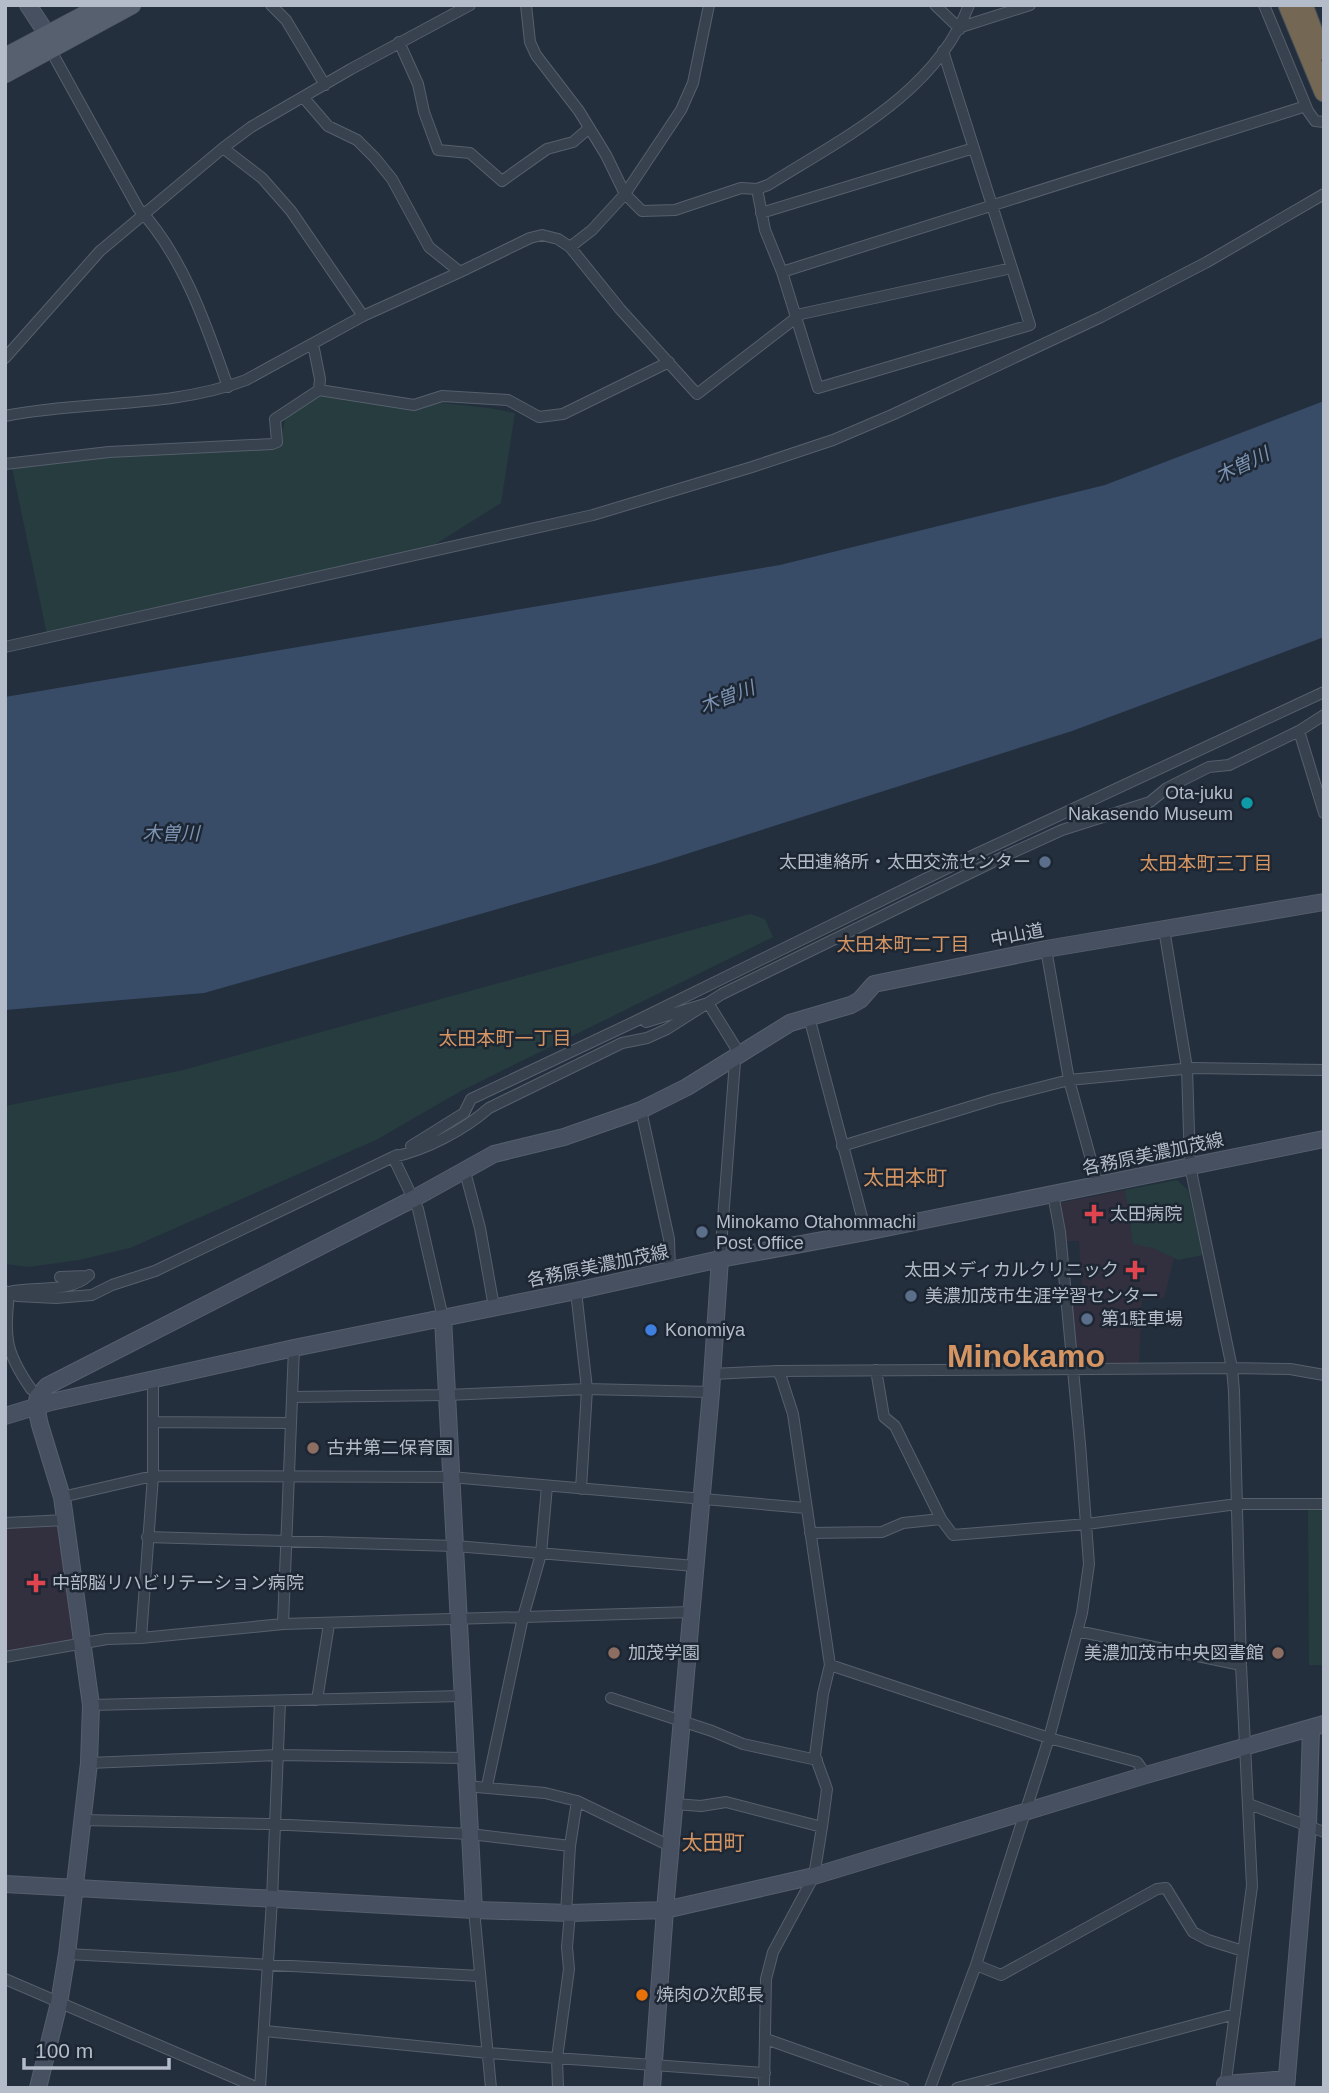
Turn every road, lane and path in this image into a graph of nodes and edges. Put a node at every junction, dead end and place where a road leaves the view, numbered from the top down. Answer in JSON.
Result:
{"nodes":[{"id":1,"x":28,"y":5,"type":"edge"},
{"id":2,"x":103,"y":5,"type":"edge"},
{"id":3,"x":132,"y":5,"type":"edge"},
{"id":4,"x":271,"y":5,"type":"edge"},
{"id":5,"x":470,"y":5,"type":"edge"},
{"id":6,"x":526,"y":5,"type":"edge"},
{"id":7,"x":709,"y":5,"type":"edge"},
{"id":8,"x":935,"y":5,"type":"edge"},
{"id":9,"x":970,"y":5,"type":"edge"},
{"id":10,"x":1030,"y":5,"type":"edge"},
{"id":11,"x":1264,"y":5,"type":"edge"},
{"id":12,"x":1312,"y":5,"type":"edge"},
{"id":13,"x":1292,"y":6,"type":"edge"},
{"id":14,"x":961,"y":28,"type":"junction"},
{"id":15,"x":1324,"y":41,"type":"edge"},
{"id":16,"x":48,"y":42,"type":"junction"},
{"id":17,"x":399,"y":42,"type":"junction"},
{"id":18,"x":943,"y":51,"type":"junction"},
{"id":19,"x":5,"y":57,"type":"edge"},
{"id":20,"x":1324,"y":58,"type":"edge"},
{"id":21,"x":5,"y":74,"type":"edge"},
{"id":22,"x":325,"y":85,"type":"junction"},
{"id":23,"x":1324,"y":92,"type":"edge"},
{"id":24,"x":303,"y":97,"type":"junction"},
{"id":25,"x":1306,"y":106,"type":"junction"},
{"id":26,"x":1324,"y":122,"type":"edge"},
{"id":27,"x":588,"y":129,"type":"junction"},
{"id":28,"x":223,"y":148,"type":"junction"},
{"id":29,"x":974,"y":148,"type":"junction"},
{"id":30,"x":757,"y":189,"type":"junction"},
{"id":31,"x":625,"y":194,"type":"junction"},
{"id":32,"x":1324,"y":194,"type":"edge"},
{"id":33,"x":992,"y":206,"type":"junction"},
{"id":34,"x":761,"y":213,"type":"junction"},
{"id":35,"x":144,"y":215,"type":"junction"},
{"id":36,"x":570,"y":247,"type":"junction"},
{"id":37,"x":1012,"y":268,"type":"junction"},
{"id":38,"x":460,"y":272,"type":"junction"},
{"id":39,"x":782,"y":272,"type":"junction"},
{"id":40,"x":363,"y":317,"type":"junction"},
{"id":41,"x":796,"y":320,"type":"junction"},
{"id":42,"x":313,"y":344,"type":"junction"},
{"id":43,"x":5,"y":358,"type":"edge"},
{"id":44,"x":669,"y":362,"type":"junction"},
{"id":45,"x":228,"y":387,"type":"junction"},
{"id":46,"x":319,"y":390,"type":"junction"},
{"id":47,"x":5,"y":416,"type":"edge"},
{"id":48,"x":5,"y":464,"type":"edge"},
{"id":49,"x":5,"y":647,"type":"edge"},
{"id":50,"x":1324,"y":692,"type":"edge"},
{"id":51,"x":1324,"y":715,"type":"edge"},
{"id":52,"x":1299,"y":731,"type":"junction"},
{"id":53,"x":1324,"y":813,"type":"edge"},
{"id":54,"x":1324,"y":902,"type":"edge"},
{"id":55,"x":1164,"y":929,"type":"junction"},
{"id":56,"x":1046,"y":948,"type":"junction"},
{"id":57,"x":708,"y":1003,"type":"junction"},
{"id":58,"x":809,"y":1017,"type":"junction"},
{"id":59,"x":636,"y":1021,"type":"junction"},
{"id":60,"x":736,"y":1055,"type":"junction"},
{"id":61,"x":1187,"y":1068,"type":"junction"},
{"id":62,"x":1324,"y":1070,"type":"edge"},
{"id":63,"x":1069,"y":1080,"type":"junction"},
{"id":64,"x":641,"y":1110,"type":"junction"},
{"id":65,"x":1324,"y":1139,"type":"edge"},
{"id":66,"x":842,"y":1146,"type":"junction"},
{"id":67,"x":393,"y":1157,"type":"junction"},
{"id":68,"x":1190,"y":1166,"type":"junction"},
{"id":69,"x":464,"y":1168,"type":"junction"},
{"id":70,"x":1098,"y":1185,"type":"junction"},
{"id":71,"x":1053,"y":1194,"type":"junction"},
{"id":72,"x":413,"y":1199,"type":"junction"},
{"id":73,"x":866,"y":1232,"type":"junction"},
{"id":74,"x":720,"y":1259,"type":"junction"},
{"id":75,"x":670,"y":1270,"type":"junction"},
{"id":76,"x":60,"y":1277,"type":"dead end"},
{"id":77,"x":7,"y":1291,"type":"edge"},
{"id":78,"x":576,"y":1291,"type":"junction"},
{"id":79,"x":494,"y":1307,"type":"junction"},
{"id":80,"x":443,"y":1318,"type":"junction"},
{"id":81,"x":294,"y":1348,"type":"junction"},
{"id":82,"x":1232,"y":1368,"type":"junction"},
{"id":83,"x":876,"y":1370,"type":"junction"},
{"id":84,"x":1072,"y":1370,"type":"junction"},
{"id":85,"x":777,"y":1371,"type":"junction"},
{"id":86,"x":712,"y":1374,"type":"junction"},
{"id":87,"x":1324,"y":1375,"type":"edge"},
{"id":88,"x":152,"y":1380,"type":"junction"},
{"id":89,"x":31,"y":1389,"type":"dead end"},
{"id":90,"x":587,"y":1389,"type":"junction"},
{"id":91,"x":711,"y":1392,"type":"junction"},
{"id":92,"x":447,"y":1395,"type":"junction"},
{"id":93,"x":292,"y":1397,"type":"junction"},
{"id":94,"x":36,"y":1407,"type":"junction"},
{"id":95,"x":5,"y":1416,"type":"edge"},
{"id":96,"x":153,"y":1422,"type":"junction"},
{"id":97,"x":291,"y":1423,"type":"junction"},
{"id":98,"x":289,"y":1475,"type":"junction"},
{"id":99,"x":153,"y":1476,"type":"junction"},
{"id":100,"x":451,"y":1477,"type":"junction"},
{"id":101,"x":547,"y":1486,"type":"junction"},
{"id":102,"x":581,"y":1489,"type":"junction"},
{"id":103,"x":62,"y":1497,"type":"junction"},
{"id":104,"x":700,"y":1500,"type":"junction"},
{"id":105,"x":1237,"y":1504,"type":"junction"},
{"id":106,"x":1324,"y":1504,"type":"edge"},
{"id":107,"x":806,"y":1508,"type":"junction"},
{"id":108,"x":941,"y":1519,"type":"junction"},
{"id":109,"x":66,"y":1520,"type":"junction"},
{"id":110,"x":5,"y":1523,"type":"edge"},
{"id":111,"x":1087,"y":1524,"type":"junction"},
{"id":112,"x":810,"y":1533,"type":"junction"},
{"id":113,"x":147,"y":1537,"type":"junction"},
{"id":114,"x":287,"y":1542,"type":"junction"},
{"id":115,"x":455,"y":1546,"type":"junction"},
{"id":116,"x":541,"y":1554,"type":"junction"},
{"id":117,"x":695,"y":1566,"type":"junction"},
{"id":118,"x":691,"y":1612,"type":"junction"},
{"id":119,"x":523,"y":1617,"type":"junction"},
{"id":120,"x":458,"y":1619,"type":"junction"},
{"id":121,"x":330,"y":1623,"type":"junction"},
{"id":122,"x":284,"y":1624,"type":"junction"},
{"id":123,"x":1077,"y":1631,"type":"junction"},
{"id":124,"x":141,"y":1638,"type":"junction"},
{"id":125,"x":83,"y":1643,"type":"junction"},
{"id":126,"x":5,"y":1657,"type":"edge"},
{"id":127,"x":830,"y":1665,"type":"junction"},
{"id":128,"x":1241,"y":1665,"type":"junction"},
{"id":129,"x":463,"y":1696,"type":"junction"},
{"id":130,"x":611,"y":1698,"type":"dead end"},
{"id":131,"x":317,"y":1700,"type":"junction"},
{"id":132,"x":281,"y":1701,"type":"junction"},
{"id":133,"x":91,"y":1705,"type":"junction"},
{"id":134,"x":682,"y":1722,"type":"junction"},
{"id":135,"x":1317,"y":1726,"type":"edge"},
{"id":136,"x":1049,"y":1738,"type":"junction"},
{"id":137,"x":1244,"y":1746,"type":"junction"},
{"id":138,"x":278,"y":1755,"type":"junction"},
{"id":139,"x":466,"y":1759,"type":"junction"},
{"id":140,"x":817,"y":1760,"type":"junction"},
{"id":141,"x":89,"y":1763,"type":"junction"},
{"id":142,"x":1146,"y":1775,"type":"junction"},
{"id":143,"x":466,"y":1786,"type":"junction"},
{"id":144,"x":487,"y":1786,"type":"junction"},
{"id":145,"x":577,"y":1801,"type":"junction"},
{"id":146,"x":676,"y":1804,"type":"junction"},
{"id":147,"x":1249,"y":1804,"type":"junction"},
{"id":148,"x":1026,"y":1813,"type":"junction"},
{"id":149,"x":82,"y":1820,"type":"junction"},
{"id":150,"x":275,"y":1824,"type":"junction"},
{"id":151,"x":1308,"y":1826,"type":"junction"},
{"id":152,"x":822,"y":1827,"type":"junction"},
{"id":153,"x":1324,"y":1832,"type":"edge"},
{"id":154,"x":470,"y":1834,"type":"junction"},
{"id":155,"x":570,"y":1846,"type":"junction"},
{"id":156,"x":672,"y":1847,"type":"junction"},
{"id":157,"x":814,"y":1876,"type":"junction"},
{"id":158,"x":5,"y":1884,"type":"edge"},
{"id":159,"x":75,"y":1889,"type":"junction"},
{"id":160,"x":272,"y":1900,"type":"junction"},
{"id":161,"x":474,"y":1910,"type":"junction"},
{"id":162,"x":665,"y":1910,"type":"junction"},
{"id":163,"x":568,"y":1913,"type":"junction"},
{"id":164,"x":1243,"y":1951,"type":"junction"},
{"id":165,"x":67,"y":1954,"type":"junction"},
{"id":166,"x":268,"y":1965,"type":"junction"},
{"id":167,"x":976,"y":1965,"type":"junction"},
{"id":168,"x":480,"y":1976,"type":"junction"},
{"id":169,"x":5,"y":1979,"type":"edge"},
{"id":170,"x":60,"y":2003,"type":"junction"},
{"id":171,"x":1235,"y":2014,"type":"junction"},
{"id":172,"x":265,"y":2031,"type":"junction"},
{"id":173,"x":766,"y":2039,"type":"junction"},
{"id":174,"x":488,"y":2053,"type":"junction"},
{"id":175,"x":557,"y":2058,"type":"junction"},
{"id":176,"x":654,"y":2066,"type":"junction"},
{"id":177,"x":765,"y":2073,"type":"junction"},
{"id":178,"x":1287,"y":2083,"type":"edge"},
{"id":179,"x":38,"y":2086,"type":"edge"},
{"id":180,"x":1229,"y":2086,"type":"edge"},
{"id":181,"x":259,"y":2088,"type":"edge"},
{"id":182,"x":491,"y":2088,"type":"edge"},
{"id":183,"x":558,"y":2088,"type":"edge"},
{"id":184,"x":652,"y":2088,"type":"edge"},
{"id":185,"x":764,"y":2088,"type":"edge"},
{"id":186,"x":904,"y":2088,"type":"edge"},
{"id":187,"x":930,"y":2088,"type":"edge"},
{"id":188,"x":957,"y":2088,"type":"edge"}],
"edges":[{"from":1,"to":16,"type":"street"},
{"from":2,"to":16,"type":"main road"},
{"from":3,"to":16,"type":"main road"},
{"from":4,"to":22,"type":"street"},
{"from":5,"to":17,"type":"street"},
{"from":6,"to":27,"type":"street"},
{"from":7,"to":31,"type":"street"},
{"from":8,"to":14,"type":"street"},
{"from":9,"to":14,"type":"street"},
{"from":10,"to":14,"type":"street"},
{"from":11,"to":25,"type":"street"},
{"from":12,"to":15,"type":"highway"},
{"from":13,"to":20,"type":"highway"},
{"from":13,"to":23,"type":"highway"},
{"from":14,"to":18,"type":"street"},
{"from":16,"to":19,"type":"main road"},
{"from":16,"to":21,"type":"main road"},
{"from":16,"to":35,"type":"street"},
{"from":17,"to":22,"type":"street"},
{"from":17,"to":27,"type":"street"},
{"from":18,"to":29,"type":"street"},
{"from":18,"to":30,"type":"street"},
{"from":22,"to":24,"type":"street"},
{"from":24,"to":28,"type":"street"},
{"from":24,"to":38,"type":"street"},
{"from":25,"to":26,"type":"street"},
{"from":25,"to":33,"type":"street"},
{"from":27,"to":31,"type":"street"},
{"from":28,"to":35,"type":"street"},
{"from":28,"to":40,"type":"street"},
{"from":29,"to":33,"type":"street"},
{"from":29,"to":34,"type":"street"},
{"from":30,"to":31,"type":"street"},
{"from":30,"to":34,"type":"street"},
{"from":31,"to":36,"type":"street"},
{"from":32,"to":49,"type":"street"},
{"from":33,"to":37,"type":"street"},
{"from":33,"to":39,"type":"street"},
{"from":34,"to":39,"type":"street"},
{"from":35,"to":43,"type":"street"},
{"from":35,"to":45,"type":"street"},
{"from":36,"to":38,"type":"street"},
{"from":36,"to":44,"type":"street"},
{"from":37,"to":41,"type":"street"},
{"from":37,"to":41,"type":"street"},
{"from":38,"to":40,"type":"street"},
{"from":39,"to":41,"type":"street"},
{"from":40,"to":42,"type":"street"},
{"from":41,"to":44,"type":"street"},
{"from":42,"to":45,"type":"street"},
{"from":42,"to":46,"type":"street"},
{"from":44,"to":46,"type":"street"},
{"from":45,"to":47,"type":"street"},
{"from":46,"to":48,"type":"street"},
{"from":50,"to":59,"type":"street"},
{"from":51,"to":52,"type":"street"},
{"from":52,"to":53,"type":"street"},
{"from":52,"to":57,"type":"street"},
{"from":54,"to":55,"type":"street","name":"中山道"},
{"from":55,"to":56,"type":"street","name":"中山道"},
{"from":55,"to":61,"type":"street"},
{"from":56,"to":58,"type":"street","name":"中山道"},
{"from":56,"to":63,"type":"street"},
{"from":57,"to":59,"type":"street"},
{"from":57,"to":60,"type":"street"},
{"from":57,"to":67,"type":"street"},
{"from":58,"to":60,"type":"street","name":"中山道"},
{"from":58,"to":66,"type":"street"},
{"from":59,"to":67,"type":"street"},
{"from":60,"to":64,"type":"street","name":"中山道"},
{"from":60,"to":74,"type":"street"},
{"from":61,"to":62,"type":"street"},
{"from":61,"to":63,"type":"street"},
{"from":61,"to":68,"type":"street"},
{"from":63,"to":66,"type":"street"},
{"from":63,"to":70,"type":"street"},
{"from":64,"to":69,"type":"street","name":"中山道"},
{"from":64,"to":75,"type":"street"},
{"from":65,"to":68,"type":"street","name":"各務原美濃加茂線"},
{"from":66,"to":73,"type":"street"},
{"from":67,"to":72,"type":"street"},
{"from":67,"to":77,"type":"street"},
{"from":68,"to":70,"type":"street","name":"各務原美濃加茂線"},
{"from":68,"to":82,"type":"street"},
{"from":69,"to":72,"type":"street","name":"中山道"},
{"from":69,"to":79,"type":"street"},
{"from":70,"to":71,"type":"street","name":"各務原美濃加茂線"},
{"from":71,"to":73,"type":"street","name":"各務原美濃加茂線"},
{"from":71,"to":84,"type":"street"},
{"from":72,"to":80,"type":"street"},
{"from":72,"to":94,"type":"street","name":"中山道"},
{"from":73,"to":74,"type":"street","name":"各務原美濃加茂線"},
{"from":74,"to":75,"type":"street","name":"各務原美濃加茂線"},
{"from":74,"to":86,"type":"street"},
{"from":75,"to":78,"type":"street","name":"各務原美濃加茂線"},
{"from":76,"to":77,"type":"street"},
{"from":77,"to":89,"type":"street"},
{"from":78,"to":79,"type":"street","name":"各務原美濃加茂線"},
{"from":78,"to":90,"type":"street"},
{"from":79,"to":80,"type":"street","name":"各務原美濃加茂線"},
{"from":80,"to":81,"type":"street","name":"各務原美濃加茂線"},
{"from":80,"to":92,"type":"street"},
{"from":81,"to":88,"type":"street","name":"各務原美濃加茂線"},
{"from":81,"to":93,"type":"street"},
{"from":82,"to":84,"type":"street"},
{"from":82,"to":87,"type":"street"},
{"from":82,"to":105,"type":"street"},
{"from":83,"to":84,"type":"street"},
{"from":83,"to":85,"type":"street"},
{"from":83,"to":108,"type":"street"},
{"from":84,"to":111,"type":"street"},
{"from":85,"to":86,"type":"street"},
{"from":85,"to":107,"type":"street"},
{"from":86,"to":91,"type":"street"},
{"from":88,"to":94,"type":"street","name":"各務原美濃加茂線"},
{"from":88,"to":96,"type":"street"},
{"from":90,"to":91,"type":"street"},
{"from":90,"to":92,"type":"street"},
{"from":90,"to":102,"type":"street"},
{"from":91,"to":104,"type":"street"},
{"from":92,"to":93,"type":"street"},
{"from":92,"to":100,"type":"street"},
{"from":93,"to":97,"type":"street"},
{"from":94,"to":95,"type":"street","name":"各務原美濃加茂線"},
{"from":94,"to":103,"type":"street"},
{"from":96,"to":97,"type":"street"},
{"from":96,"to":99,"type":"street"},
{"from":97,"to":98,"type":"street"},
{"from":98,"to":99,"type":"street"},
{"from":98,"to":100,"type":"street"},
{"from":98,"to":114,"type":"street"},
{"from":99,"to":103,"type":"street"},
{"from":99,"to":113,"type":"street"},
{"from":100,"to":101,"type":"street"},
{"from":100,"to":115,"type":"street"},
{"from":101,"to":102,"type":"street"},
{"from":101,"to":116,"type":"street"},
{"from":102,"to":104,"type":"street"},
{"from":103,"to":109,"type":"street"},
{"from":104,"to":107,"type":"street"},
{"from":104,"to":117,"type":"street"},
{"from":105,"to":106,"type":"street"},
{"from":105,"to":111,"type":"street"},
{"from":105,"to":128,"type":"street"},
{"from":107,"to":112,"type":"street"},
{"from":108,"to":111,"type":"street"},
{"from":108,"to":112,"type":"street"},
{"from":109,"to":110,"type":"street"},
{"from":109,"to":125,"type":"street"},
{"from":111,"to":123,"type":"street"},
{"from":112,"to":127,"type":"street"},
{"from":113,"to":114,"type":"street"},
{"from":113,"to":124,"type":"street"},
{"from":114,"to":115,"type":"street"},
{"from":114,"to":122,"type":"street"},
{"from":115,"to":116,"type":"street"},
{"from":115,"to":120,"type":"street"},
{"from":116,"to":117,"type":"street"},
{"from":116,"to":119,"type":"street"},
{"from":117,"to":118,"type":"street"},
{"from":118,"to":119,"type":"street"},
{"from":118,"to":134,"type":"street"},
{"from":119,"to":120,"type":"street"},
{"from":119,"to":144,"type":"street"},
{"from":120,"to":121,"type":"street"},
{"from":120,"to":129,"type":"street"},
{"from":121,"to":122,"type":"street"},
{"from":121,"to":131,"type":"street"},
{"from":122,"to":124,"type":"street"},
{"from":123,"to":128,"type":"street"},
{"from":123,"to":136,"type":"street"},
{"from":124,"to":125,"type":"street"},
{"from":125,"to":126,"type":"street"},
{"from":125,"to":133,"type":"street"},
{"from":127,"to":136,"type":"street"},
{"from":127,"to":140,"type":"street"},
{"from":128,"to":137,"type":"street"},
{"from":129,"to":131,"type":"street"},
{"from":129,"to":139,"type":"street"},
{"from":130,"to":134,"type":"street"},
{"from":131,"to":132,"type":"street"},
{"from":132,"to":133,"type":"street"},
{"from":132,"to":138,"type":"street"},
{"from":133,"to":141,"type":"street"},
{"from":134,"to":140,"type":"street"},
{"from":134,"to":146,"type":"street"},
{"from":135,"to":137,"type":"street"},
{"from":135,"to":151,"type":"street"},
{"from":136,"to":142,"type":"street"},
{"from":136,"to":148,"type":"street"},
{"from":137,"to":142,"type":"street"},
{"from":137,"to":147,"type":"street"},
{"from":138,"to":139,"type":"street"},
{"from":138,"to":141,"type":"street"},
{"from":138,"to":150,"type":"street"},
{"from":139,"to":143,"type":"street"},
{"from":140,"to":152,"type":"street"},
{"from":141,"to":149,"type":"street"},
{"from":142,"to":148,"type":"street"},
{"from":143,"to":144,"type":"street"},
{"from":143,"to":154,"type":"street"},
{"from":144,"to":145,"type":"street"},
{"from":145,"to":155,"type":"street"},
{"from":145,"to":156,"type":"street"},
{"from":146,"to":152,"type":"street"},
{"from":146,"to":156,"type":"street"},
{"from":147,"to":151,"type":"street"},
{"from":147,"to":164,"type":"street"},
{"from":148,"to":157,"type":"street"},
{"from":148,"to":167,"type":"street"},
{"from":149,"to":150,"type":"street"},
{"from":149,"to":159,"type":"street"},
{"from":150,"to":154,"type":"street"},
{"from":150,"to":160,"type":"street"},
{"from":151,"to":153,"type":"street"},
{"from":151,"to":178,"type":"street"},
{"from":152,"to":157,"type":"street"},
{"from":154,"to":155,"type":"street"},
{"from":154,"to":161,"type":"street"},
{"from":155,"to":163,"type":"street"},
{"from":156,"to":162,"type":"street"},
{"from":157,"to":162,"type":"street"},
{"from":157,"to":173,"type":"street"},
{"from":158,"to":159,"type":"street"},
{"from":159,"to":160,"type":"street"},
{"from":159,"to":165,"type":"street"},
{"from":160,"to":161,"type":"street"},
{"from":160,"to":166,"type":"street"},
{"from":161,"to":163,"type":"street"},
{"from":161,"to":168,"type":"street"},
{"from":162,"to":163,"type":"street"},
{"from":162,"to":176,"type":"street"},
{"from":163,"to":175,"type":"street"},
{"from":164,"to":167,"type":"street"},
{"from":164,"to":171,"type":"street"},
{"from":165,"to":166,"type":"street"},
{"from":165,"to":170,"type":"street"},
{"from":166,"to":168,"type":"street"},
{"from":166,"to":172,"type":"street"},
{"from":167,"to":187,"type":"street"},
{"from":168,"to":174,"type":"street"},
{"from":169,"to":170,"type":"street"},
{"from":170,"to":179,"type":"street"},
{"from":170,"to":181,"type":"street"},
{"from":171,"to":180,"type":"street"},
{"from":171,"to":188,"type":"street"},
{"from":172,"to":174,"type":"street"},
{"from":172,"to":181,"type":"street"},
{"from":173,"to":177,"type":"street"},
{"from":173,"to":186,"type":"street"},
{"from":174,"to":175,"type":"street"},
{"from":174,"to":182,"type":"street"},
{"from":175,"to":176,"type":"street"},
{"from":175,"to":183,"type":"street"},
{"from":176,"to":177,"type":"street"},
{"from":176,"to":184,"type":"street"},
{"from":177,"to":185,"type":"street"},
{"from":178,"to":180,"type":"street"}]}
